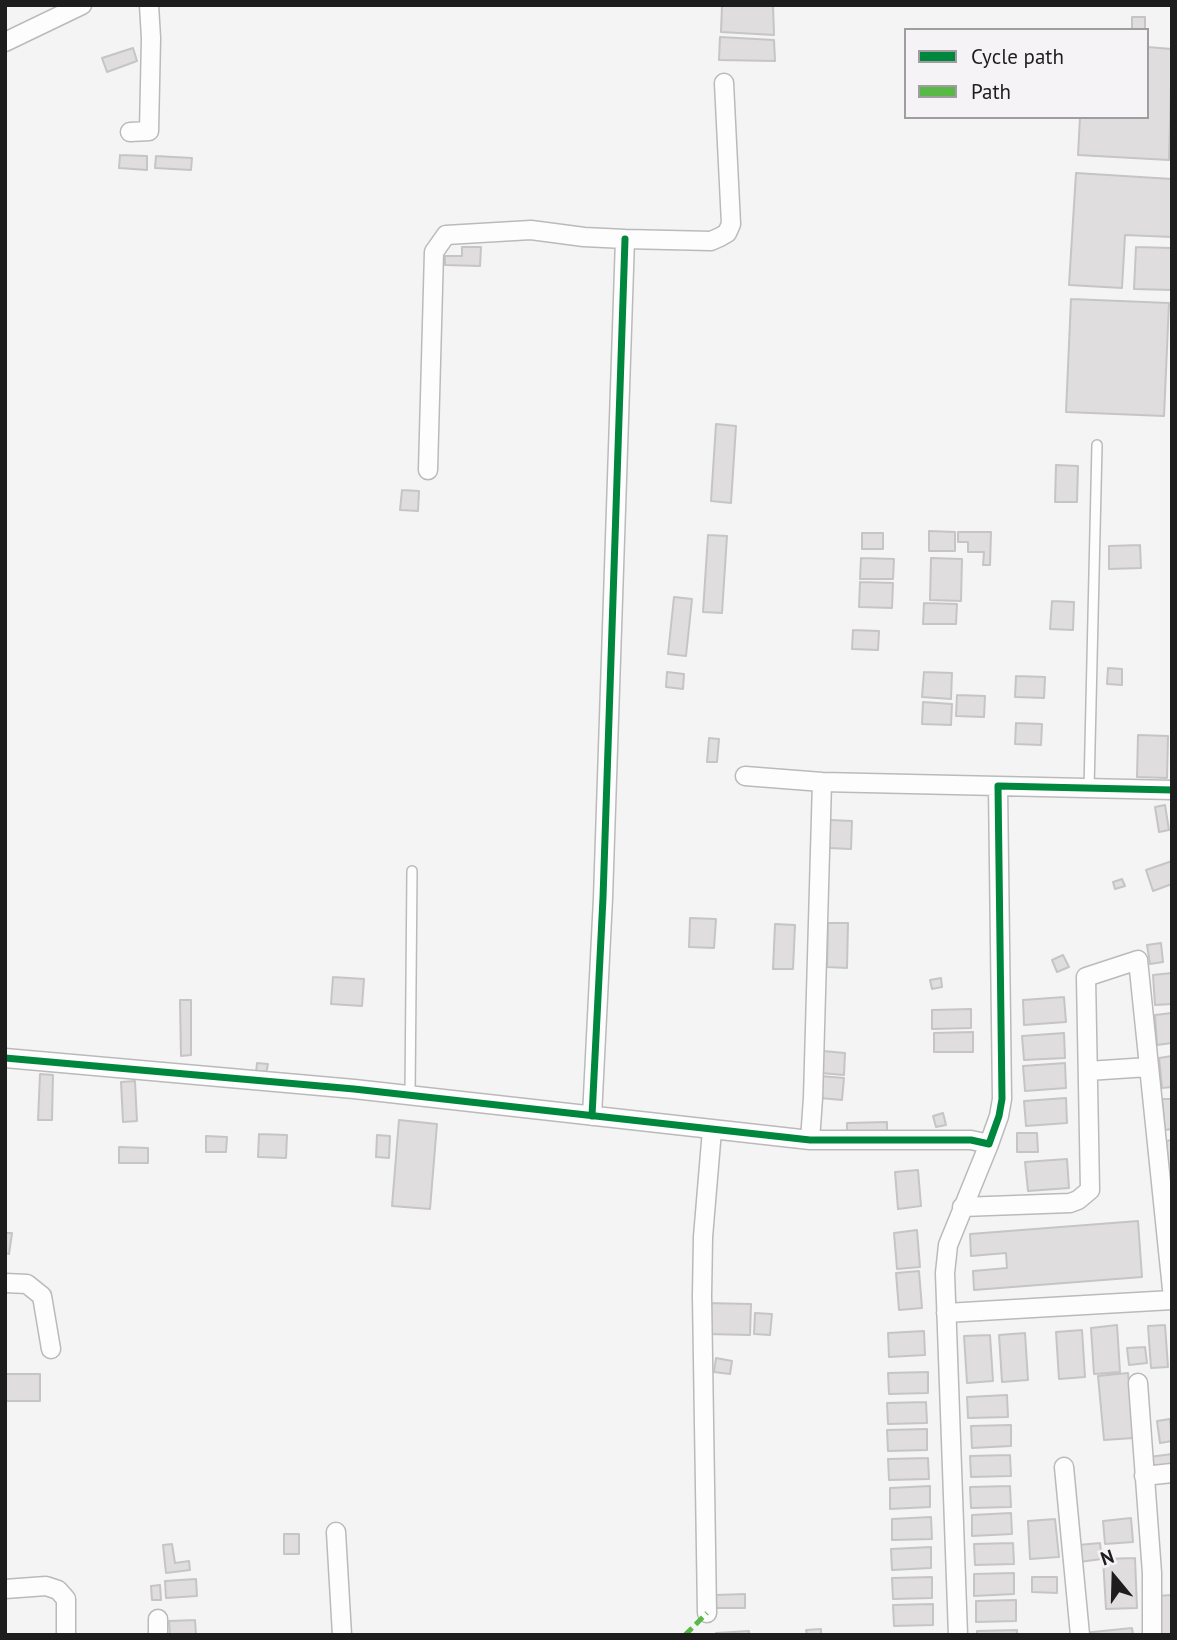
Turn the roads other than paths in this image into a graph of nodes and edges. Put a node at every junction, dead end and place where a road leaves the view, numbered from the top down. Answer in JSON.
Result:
{"nodes":[{"id":1,"x":82,"y":5,"type":"edge"},
{"id":2,"x":149,"y":5,"type":"edge"},
{"id":3,"x":5,"y":42,"type":"edge"},
{"id":4,"x":724,"y":83,"type":"dead end"},
{"id":5,"x":130,"y":132,"type":"dead end"},
{"id":6,"x":625,"y":239,"type":"junction"},
{"id":7,"x":1097,"y":444,"type":"dead end"},
{"id":8,"x":428,"y":470,"type":"dead end"},
{"id":9,"x":745,"y":776,"type":"dead end"},
{"id":10,"x":822,"y":782,"type":"junction"},
{"id":11,"x":998,"y":786,"type":"junction"},
{"id":12,"x":1089,"y":789,"type":"junction"},
{"id":13,"x":1172,"y":790,"type":"edge"},
{"id":14,"x":412,"y":871,"type":"dead end"},
{"id":15,"x":5,"y":1058,"type":"edge"},
{"id":16,"x":1149,"y":1067,"type":"junction"},
{"id":17,"x":1088,"y":1071,"type":"junction"},
{"id":18,"x":410,"y":1096,"type":"junction"},
{"id":19,"x":592,"y":1116,"type":"junction"},
{"id":20,"x":712,"y":1130,"type":"junction"},
{"id":21,"x":810,"y":1140,"type":"junction"},
{"id":22,"x":989,"y":1144,"type":"junction"},
{"id":23,"x":962,"y":1207,"type":"junction"},
{"id":24,"x":5,"y":1283,"type":"edge"},
{"id":25,"x":1172,"y":1289,"type":"edge"},
{"id":26,"x":1172,"y":1300,"type":"edge"},
{"id":27,"x":946,"y":1313,"type":"junction"},
{"id":28,"x":51,"y":1349,"type":"dead end"},
{"id":29,"x":1138,"y":1382,"type":"dead end"},
{"id":30,"x":1064,"y":1467,"type":"dead end"},
{"id":31,"x":1172,"y":1473,"type":"edge"},
{"id":32,"x":1144,"y":1476,"type":"junction"},
{"id":33,"x":336,"y":1532,"type":"dead end"},
{"id":34,"x":5,"y":1590,"type":"edge"},
{"id":35,"x":707,"y":1613,"type":"dead end"},
{"id":36,"x":66,"y":1635,"type":"edge"},
{"id":37,"x":342,"y":1635,"type":"edge"},
{"id":38,"x":958,"y":1635,"type":"edge"},
{"id":39,"x":1080,"y":1635,"type":"edge"},
{"id":40,"x":1152,"y":1635,"type":"edge"}],
"edges":[{"from":1,"to":3,"type":"street"},
{"from":2,"to":5,"type":"street"},
{"from":4,"to":6,"type":"street"},
{"from":6,"to":8,"type":"street"},
{"from":6,"to":19,"type":"street"},
{"from":7,"to":12,"type":"lane"},
{"from":9,"to":10,"type":"street"},
{"from":10,"to":11,"type":"street"},
{"from":10,"to":21,"type":"street"},
{"from":11,"to":12,"type":"street"},
{"from":11,"to":22,"type":"street"},
{"from":12,"to":13,"type":"street"},
{"from":14,"to":18,"type":"lane"},
{"from":15,"to":18,"type":"street"},
{"from":16,"to":17,"type":"street"},
{"from":16,"to":17,"type":"street"},
{"from":16,"to":25,"type":"street"},
{"from":17,"to":23,"type":"street"},
{"from":18,"to":19,"type":"street"},
{"from":19,"to":20,"type":"street"},
{"from":20,"to":21,"type":"street"},
{"from":20,"to":35,"type":"street"},
{"from":21,"to":22,"type":"street"},
{"from":22,"to":23,"type":"street"},
{"from":23,"to":27,"type":"street"},
{"from":24,"to":28,"type":"street"},
{"from":26,"to":27,"type":"street"},
{"from":27,"to":38,"type":"street"},
{"from":29,"to":32,"type":"street"},
{"from":30,"to":39,"type":"street"},
{"from":31,"to":32,"type":"street"},
{"from":32,"to":40,"type":"street"},
{"from":33,"to":37,"type":"street"},
{"from":34,"to":36,"type":"street"}]}
